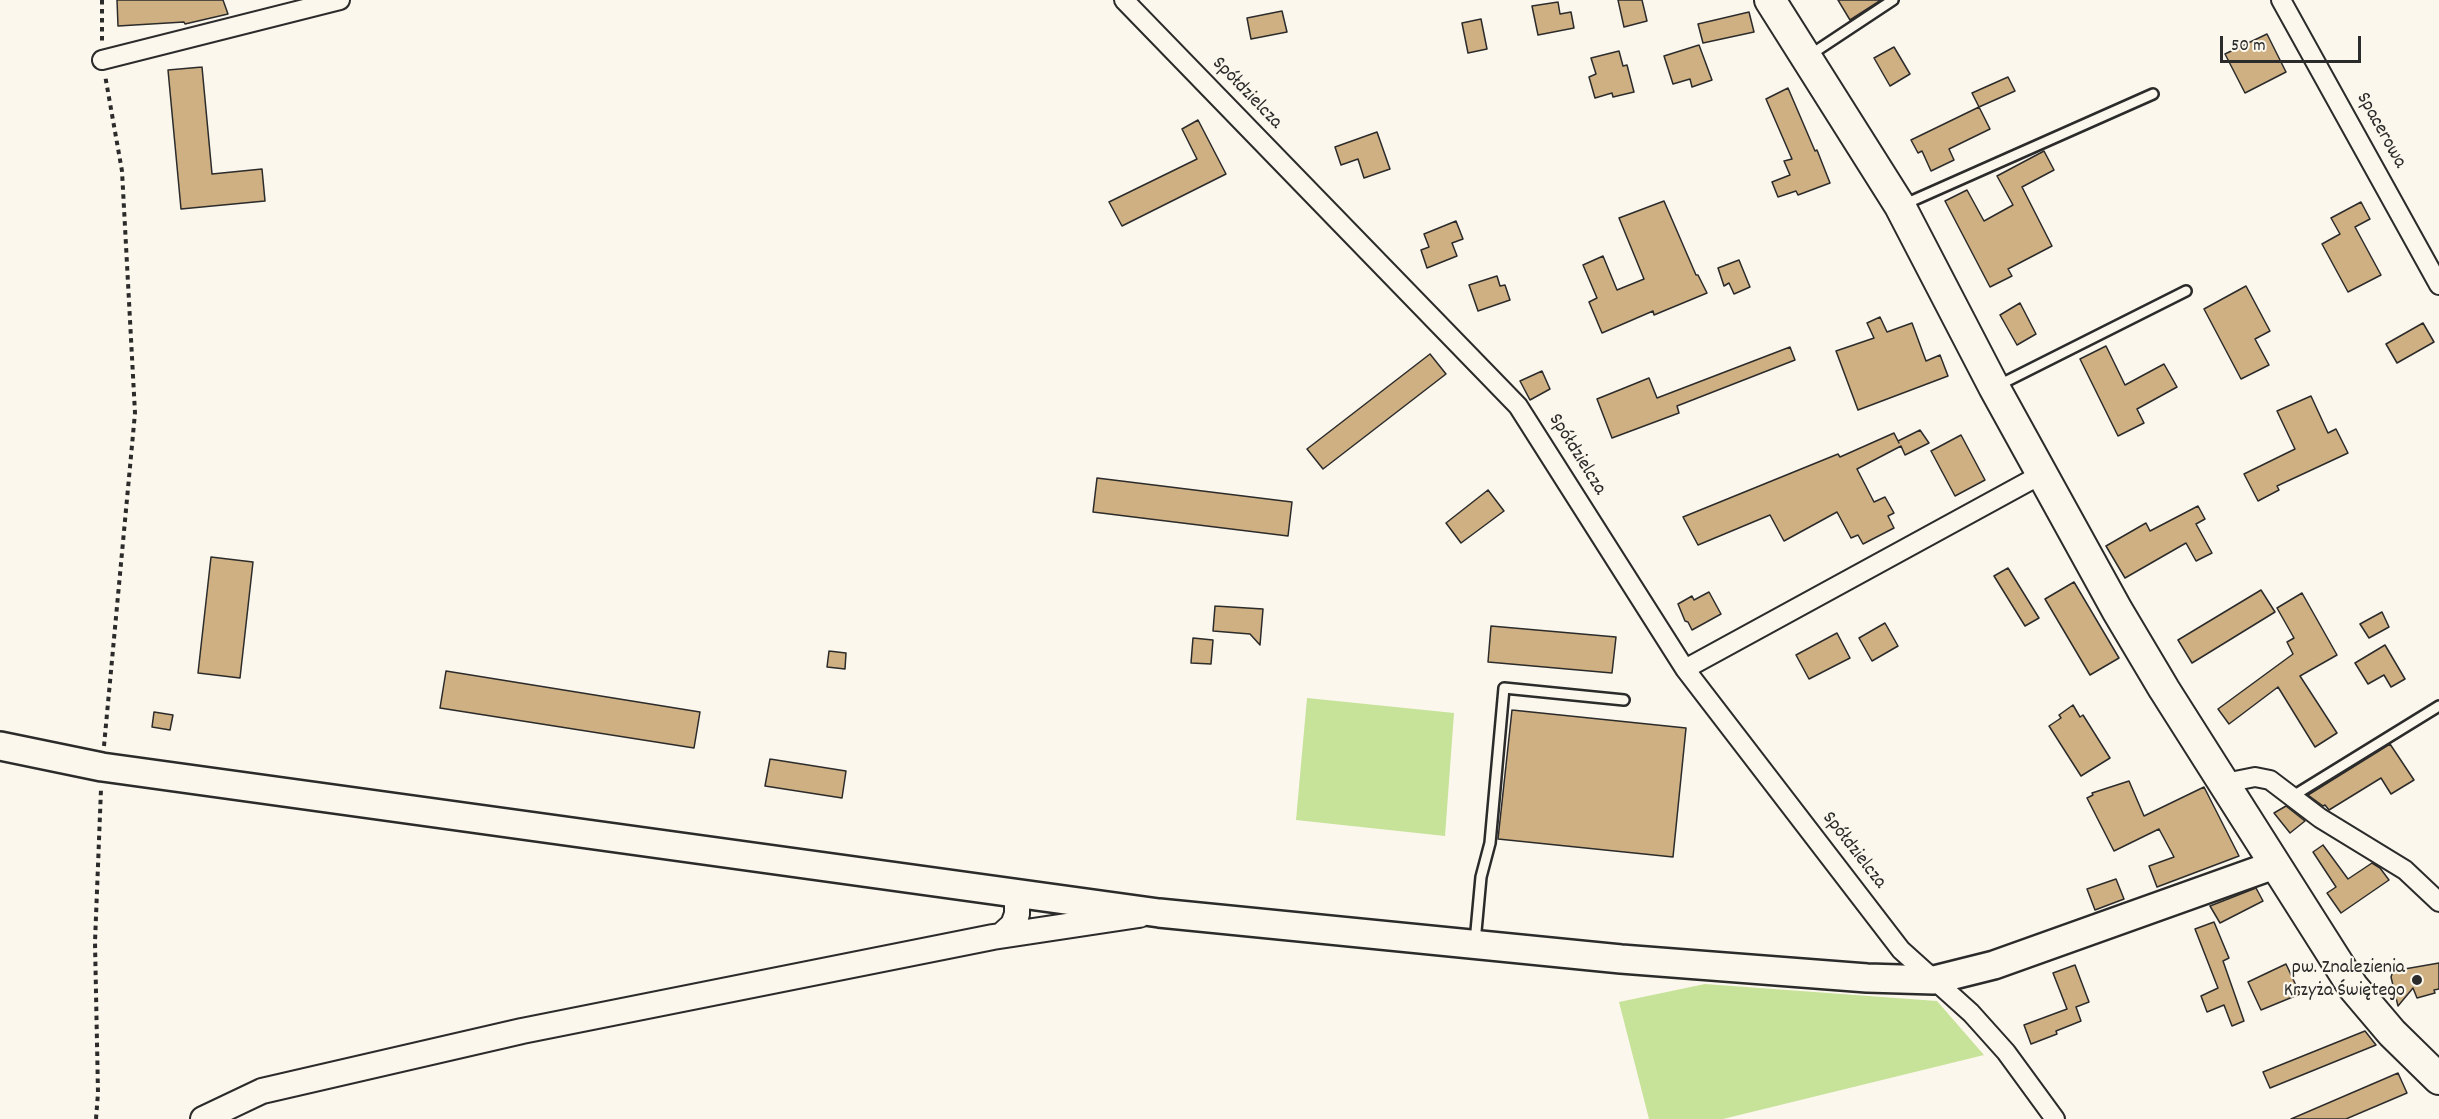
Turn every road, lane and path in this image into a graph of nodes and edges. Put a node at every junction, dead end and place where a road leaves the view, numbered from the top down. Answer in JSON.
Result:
{"nodes":[{"id":1,"x":102,"y":0,"type":"edge"},
{"id":2,"x":340,"y":0,"type":"edge"},
{"id":3,"x":1124,"y":0,"type":"edge"},
{"id":4,"x":1770,"y":0,"type":"edge"},
{"id":5,"x":1893,"y":0,"type":"edge"},
{"id":6,"x":2281,"y":0,"type":"edge"},
{"id":7,"x":1806,"y":58,"type":"junction"},
{"id":8,"x":102,"y":60,"type":"junction"},
{"id":9,"x":2152,"y":94,"type":"dead end"},
{"id":10,"x":1900,"y":206,"type":"junction"},
{"id":11,"x":2439,"y":285,"type":"edge"},
{"id":12,"x":2186,"y":291,"type":"dead end"},
{"id":13,"x":1994,"y":387,"type":"junction"},
{"id":14,"x":2042,"y":474,"type":"junction"},
{"id":15,"x":1685,"y":669,"type":"junction"},
{"id":16,"x":1624,"y":700,"type":"dead end"},
{"id":17,"x":2439,"y":706,"type":"edge"},
{"id":18,"x":0,"y":746,"type":"edge"},
{"id":19,"x":102,"y":766,"type":"junction"},
{"id":20,"x":2225,"y":783,"type":"junction"},
{"id":21,"x":2293,"y":796,"type":"junction"},
{"id":22,"x":2274,"y":865,"type":"junction"},
{"id":23,"x":1013,"y":892,"type":"junction"},
{"id":24,"x":2439,"y":902,"type":"edge"},
{"id":25,"x":1159,"y":913,"type":"junction"},
{"id":26,"x":1002,"y":935,"type":"junction"},
{"id":27,"x":1475,"y":945,"type":"junction"},
{"id":28,"x":1934,"y":980,"type":"junction"},
{"id":29,"x":2439,"y":1079,"type":"edge"},
{"id":30,"x":96,"y":1119,"type":"edge"},
{"id":31,"x":203,"y":1119,"type":"edge"},
{"id":32,"x":2055,"y":1119,"type":"edge"}],
"edges":[{"from":1,"to":8,"type":"path"},
{"from":2,"to":8,"type":"street"},
{"from":3,"to":15,"type":"street","name":"Spółdzielcza"},
{"from":4,"to":7,"type":"main road"},
{"from":5,"to":7,"type":"lane"},
{"from":6,"to":11,"type":"street","name":"Spacerowa"},
{"from":7,"to":10,"type":"main road"},
{"from":8,"to":19,"type":"path"},
{"from":9,"to":10,"type":"lane"},
{"from":10,"to":13,"type":"main road"},
{"from":12,"to":13,"type":"lane"},
{"from":13,"to":14,"type":"main road"},
{"from":14,"to":15,"type":"street"},
{"from":14,"to":20,"type":"main road"},
{"from":15,"to":28,"type":"street","name":"Spółdzielcza"},
{"from":16,"to":27,"type":"lane"},
{"from":17,"to":21,"type":"lane"},
{"from":18,"to":19,"type":"main road"},
{"from":19,"to":23,"type":"main road"},
{"from":19,"to":30,"type":"path"},
{"from":20,"to":21,"type":"street"},
{"from":20,"to":22,"type":"main road"},
{"from":21,"to":24,"type":"street"},
{"from":22,"to":28,"type":"main road"},
{"from":22,"to":29,"type":"main road"},
{"from":23,"to":25,"type":"main road"},
{"from":23,"to":26,"type":"street"},
{"from":25,"to":26,"type":"street"},
{"from":25,"to":27,"type":"main road"},
{"from":26,"to":31,"type":"street"},
{"from":27,"to":28,"type":"main road"},
{"from":28,"to":32,"type":"street","name":"Spółdzielcza"}]}
